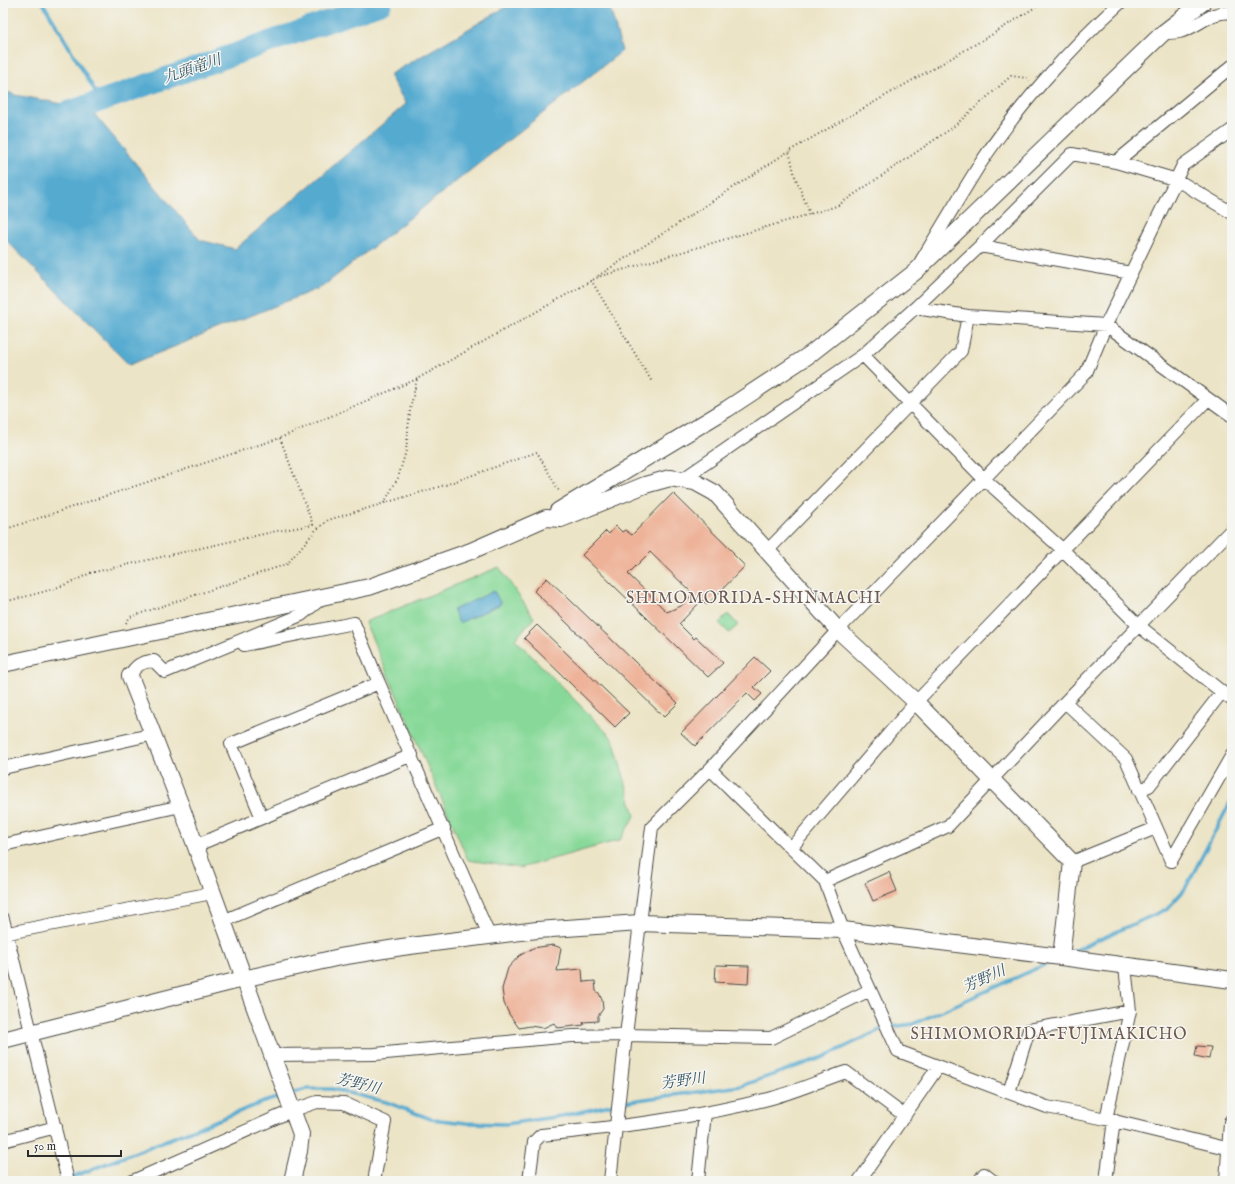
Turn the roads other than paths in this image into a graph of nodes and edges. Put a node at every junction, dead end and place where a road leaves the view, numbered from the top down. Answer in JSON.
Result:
{"nodes":[{"id":1,"x":1120,"y":3,"type":"edge"},
{"id":2,"x":1202,"y":3,"type":"edge"},
{"id":3,"x":1232,"y":13,"type":"edge"},
{"id":4,"x":1163,"y":33,"type":"junction"},
{"id":5,"x":1232,"y":66,"type":"edge"},
{"id":6,"x":1230,"y":134,"type":"edge"},
{"id":7,"x":1116,"y":162,"type":"junction"},
{"id":8,"x":1177,"y":180,"type":"junction"},
{"id":9,"x":1232,"y":213,"type":"edge"},
{"id":10,"x":980,"y":246,"type":"junction"},
{"id":11,"x":914,"y":272,"type":"junction"},
{"id":12,"x":1131,"y":273,"type":"junction"},
{"id":13,"x":915,"y":308,"type":"junction"},
{"id":14,"x":968,"y":316,"type":"junction"},
{"id":15,"x":1106,"y":324,"type":"junction"},
{"id":16,"x":863,"y":355,"type":"junction"},
{"id":17,"x":1208,"y":399,"type":"junction"},
{"id":18,"x":910,"y":403,"type":"junction"},
{"id":19,"x":1232,"y":416,"type":"edge"},
{"id":20,"x":682,"y":478,"type":"junction"},
{"id":21,"x":983,"y":478,"type":"junction"},
{"id":22,"x":546,"y":518,"type":"junction"},
{"id":23,"x":1232,"y":529,"type":"edge"},
{"id":24,"x":1062,"y":549,"type":"junction"},
{"id":25,"x":767,"y":551,"type":"junction"},
{"id":26,"x":323,"y":598,"type":"junction"},
{"id":27,"x":1138,"y":625,"type":"junction"},
{"id":28,"x":838,"y":630,"type":"junction"},
{"id":29,"x":218,"y":650,"type":"junction"},
{"id":30,"x":3,"y":664,"type":"edge"},
{"id":31,"x":130,"y":676,"type":"joint"},
{"id":32,"x":379,"y":683,"type":"junction"},
{"id":33,"x":1222,"y":692,"type":"junction"},
{"id":34,"x":1232,"y":700,"type":"edge"},
{"id":35,"x":916,"y":702,"type":"junction"},
{"id":36,"x":1065,"y":702,"type":"junction"},
{"id":37,"x":154,"y":734,"type":"junction"},
{"id":38,"x":412,"y":755,"type":"junction"},
{"id":39,"x":1232,"y":755,"type":"edge"},
{"id":40,"x":3,"y":768,"type":"edge"},
{"id":41,"x":710,"y":769,"type":"junction"},
{"id":42,"x":992,"y":780,"type":"junction"},
{"id":43,"x":1139,"y":790,"type":"junction"},
{"id":44,"x":181,"y":806,"type":"junction"},
{"id":45,"x":262,"y":818,"type":"junction"},
{"id":46,"x":444,"y":828,"type":"junction"},
{"id":47,"x":1156,"y":828,"type":"junction"},
{"id":48,"x":3,"y":845,"type":"edge"},
{"id":49,"x":195,"y":846,"type":"junction"},
{"id":50,"x":792,"y":848,"type":"junction"},
{"id":51,"x":1072,"y":862,"type":"junction"},
{"id":52,"x":826,"y":881,"type":"junction"},
{"id":53,"x":212,"y":892,"type":"junction"},
{"id":54,"x":3,"y":919,"type":"edge"},
{"id":55,"x":224,"y":921,"type":"junction"},
{"id":56,"x":640,"y":923,"type":"junction"},
{"id":57,"x":843,"y":930,"type":"junction"},
{"id":58,"x":5,"y":934,"type":"edge"},
{"id":59,"x":489,"y":935,"type":"junction"},
{"id":60,"x":1061,"y":957,"type":"junction"},
{"id":61,"x":1125,"y":967,"type":"junction"},
{"id":62,"x":243,"y":978,"type":"junction"},
{"id":63,"x":1232,"y":980,"type":"edge"},
{"id":64,"x":870,"y":990,"type":"junction"},
{"id":65,"x":1130,"y":1011,"type":"junction"},
{"id":66,"x":30,"y":1033,"type":"junction"},
{"id":67,"x":626,"y":1035,"type":"junction"},
{"id":68,"x":3,"y":1040,"type":"edge"},
{"id":69,"x":271,"y":1055,"type":"junction"},
{"id":70,"x":938,"y":1066,"type":"junction"},
{"id":71,"x":1009,"y":1092,"type":"junction"},
{"id":72,"x":290,"y":1107,"type":"junction"},
{"id":73,"x":705,"y":1112,"type":"junction"},
{"id":74,"x":905,"y":1116,"type":"junction"},
{"id":75,"x":1110,"y":1120,"type":"junction"},
{"id":76,"x":56,"y":1127,"type":"junction"},
{"id":77,"x":616,"y":1127,"type":"junction"},
{"id":78,"x":1232,"y":1128,"type":"edge"},
{"id":79,"x":3,"y":1141,"type":"edge"},
{"id":80,"x":1230,"y":1149,"type":"junction"},
{"id":81,"x":68,"y":1181,"type":"edge"},
{"id":82,"x":133,"y":1181,"type":"edge"},
{"id":83,"x":292,"y":1181,"type":"edge"},
{"id":84,"x":374,"y":1181,"type":"edge"},
{"id":85,"x":529,"y":1181,"type":"edge"},
{"id":86,"x":610,"y":1181,"type":"edge"},
{"id":87,"x":698,"y":1181,"type":"edge"},
{"id":88,"x":859,"y":1181,"type":"edge"},
{"id":89,"x":979,"y":1181,"type":"edge"},
{"id":90,"x":993,"y":1181,"type":"edge"},
{"id":91,"x":1106,"y":1181,"type":"edge"},
{"id":92,"x":1228,"y":1181,"type":"edge"}],
"edges":[{"from":1,"to":11,"type":"street"},
{"from":2,"to":4,"type":"street"},
{"from":3,"to":4,"type":"street"},
{"from":4,"to":11,"type":"street"},
{"from":5,"to":7,"type":"street"},
{"from":6,"to":8,"type":"street"},
{"from":7,"to":8,"type":"street"},
{"from":7,"to":10,"type":"street"},
{"from":8,"to":9,"type":"street"},
{"from":8,"to":12,"type":"street"},
{"from":10,"to":12,"type":"street"},
{"from":10,"to":13,"type":"street"},
{"from":11,"to":22,"type":"street"},
{"from":12,"to":15,"type":"street"},
{"from":13,"to":14,"type":"street"},
{"from":13,"to":16,"type":"street"},
{"from":14,"to":15,"type":"street"},
{"from":14,"to":18,"type":"street"},
{"from":15,"to":17,"type":"street"},
{"from":15,"to":21,"type":"street"},
{"from":16,"to":18,"type":"street"},
{"from":16,"to":20,"type":"street"},
{"from":17,"to":19,"type":"street"},
{"from":17,"to":24,"type":"street"},
{"from":18,"to":21,"type":"street"},
{"from":18,"to":25,"type":"street"},
{"from":20,"to":22,"type":"street"},
{"from":20,"to":25,"type":"street"},
{"from":21,"to":24,"type":"street"},
{"from":21,"to":28,"type":"street"},
{"from":22,"to":26,"type":"street"},
{"from":23,"to":27,"type":"street"},
{"from":24,"to":27,"type":"street"},
{"from":24,"to":35,"type":"street"},
{"from":25,"to":28,"type":"street"},
{"from":26,"to":29,"type":"street"},
{"from":26,"to":30,"type":"street"},
{"from":27,"to":33,"type":"street"},
{"from":27,"to":36,"type":"street"},
{"from":28,"to":35,"type":"street"},
{"from":28,"to":41,"type":"street"},
{"from":29,"to":31,"type":"street"},
{"from":29,"to":32,"type":"street"},
{"from":31,"to":37,"type":"street"},
{"from":32,"to":38,"type":"street"},
{"from":32,"to":45,"type":"street"},
{"from":33,"to":34,"type":"street"},
{"from":33,"to":43,"type":"street"},
{"from":35,"to":42,"type":"street"},
{"from":35,"to":50,"type":"street"},
{"from":36,"to":42,"type":"street"},
{"from":36,"to":43,"type":"street"},
{"from":37,"to":40,"type":"street"},
{"from":37,"to":44,"type":"street"},
{"from":38,"to":45,"type":"street"},
{"from":38,"to":46,"type":"street"},
{"from":39,"to":47,"type":"street"},
{"from":41,"to":50,"type":"street"},
{"from":41,"to":56,"type":"street"},
{"from":42,"to":51,"type":"street"},
{"from":42,"to":52,"type":"street"},
{"from":43,"to":47,"type":"street"},
{"from":44,"to":48,"type":"street"},
{"from":44,"to":49,"type":"street"},
{"from":45,"to":49,"type":"street"},
{"from":46,"to":55,"type":"street"},
{"from":46,"to":59,"type":"street"},
{"from":47,"to":51,"type":"street"},
{"from":49,"to":53,"type":"street"},
{"from":50,"to":52,"type":"street"},
{"from":51,"to":60,"type":"street"},
{"from":52,"to":57,"type":"street"},
{"from":53,"to":55,"type":"street"},
{"from":53,"to":58,"type":"street"},
{"from":54,"to":58,"type":"street"},
{"from":55,"to":62,"type":"street"},
{"from":56,"to":57,"type":"street"},
{"from":56,"to":59,"type":"street"},
{"from":56,"to":67,"type":"street"},
{"from":57,"to":60,"type":"street"},
{"from":57,"to":64,"type":"street"},
{"from":58,"to":66,"type":"street"},
{"from":59,"to":62,"type":"street"},
{"from":60,"to":61,"type":"street"},
{"from":61,"to":63,"type":"street"},
{"from":61,"to":65,"type":"street"},
{"from":62,"to":66,"type":"street"},
{"from":62,"to":69,"type":"street"},
{"from":64,"to":67,"type":"street"},
{"from":64,"to":70,"type":"street"},
{"from":65,"to":71,"type":"street"},
{"from":65,"to":75,"type":"street"},
{"from":66,"to":68,"type":"street"},
{"from":66,"to":76,"type":"street"},
{"from":67,"to":69,"type":"street"},
{"from":67,"to":77,"type":"street"},
{"from":69,"to":72,"type":"street"},
{"from":70,"to":71,"type":"street"},
{"from":70,"to":74,"type":"street"},
{"from":71,"to":75,"type":"street"},
{"from":72,"to":82,"type":"street"},
{"from":72,"to":83,"type":"street"},
{"from":72,"to":84,"type":"street"},
{"from":73,"to":74,"type":"street"},
{"from":73,"to":77,"type":"street"},
{"from":73,"to":87,"type":"street"},
{"from":74,"to":88,"type":"street"},
{"from":75,"to":80,"type":"street"},
{"from":75,"to":91,"type":"street"},
{"from":76,"to":79,"type":"street"},
{"from":76,"to":81,"type":"street"},
{"from":77,"to":85,"type":"street"},
{"from":77,"to":86,"type":"street"},
{"from":78,"to":80,"type":"street"},
{"from":80,"to":92,"type":"street"},
{"from":89,"to":90,"type":"street"}]}
